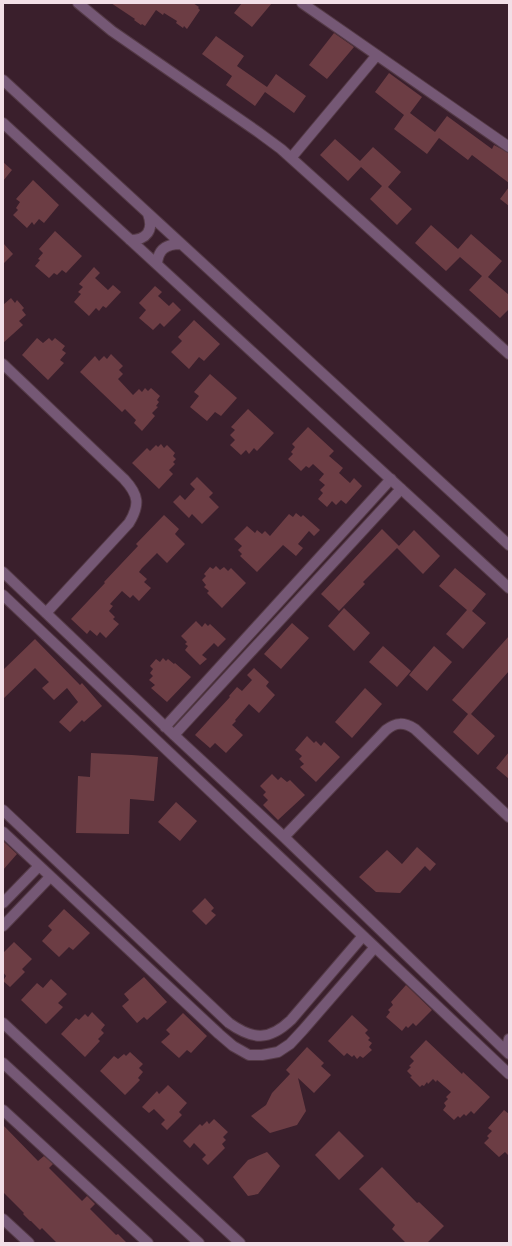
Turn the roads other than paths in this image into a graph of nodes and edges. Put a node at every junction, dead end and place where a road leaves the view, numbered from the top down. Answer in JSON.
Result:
{"nodes":[{"id":1,"x":78,"y":3,"type":"edge"},
{"id":2,"x":302,"y":3,"type":"edge"},
{"id":3,"x":377,"y":55,"type":"junction"},
{"id":4,"x":3,"y":80,"type":"edge"},
{"id":5,"x":3,"y":123,"type":"edge"},
{"id":6,"x":509,"y":147,"type":"edge"},
{"id":7,"x":291,"y":158,"type":"junction"},
{"id":8,"x":148,"y":214,"type":"junction"},
{"id":9,"x":130,"y":240,"type":"junction"},
{"id":10,"x":180,"y":244,"type":"junction"},
{"id":11,"x":156,"y":264,"type":"junction"},
{"id":12,"x":509,"y":354,"type":"edge"},
{"id":13,"x":3,"y":364,"type":"edge"},
{"id":14,"x":391,"y":479,"type":"junction"},
{"id":15,"x":401,"y":489,"type":"junction"},
{"id":16,"x":509,"y":545,"type":"edge"},
{"id":17,"x":3,"y":572,"type":"edge"},
{"id":18,"x":509,"y":588,"type":"edge"},
{"id":19,"x":3,"y":595,"type":"edge"},
{"id":20,"x":46,"y":613,"type":"junction"},
{"id":21,"x":165,"y":727,"type":"junction"},
{"id":22,"x":174,"y":735,"type":"junction"},
{"id":23,"x":3,"y":810,"type":"edge"},
{"id":24,"x":509,"y":817,"type":"edge"},
{"id":25,"x":3,"y":832,"type":"edge"},
{"id":26,"x":284,"y":837,"type":"junction"},
{"id":27,"x":39,"y":866,"type":"junction"},
{"id":28,"x":50,"y":877,"type":"junction"},
{"id":29,"x":3,"y":903,"type":"edge"},
{"id":30,"x":3,"y":926,"type":"edge"},
{"id":31,"x":363,"y":936,"type":"junction"},
{"id":32,"x":147,"y":946,"type":"junction"},
{"id":33,"x":375,"y":947,"type":"junction"},
{"id":34,"x":137,"y":958,"type":"junction"},
{"id":35,"x":3,"y":1023,"type":"edge"},
{"id":36,"x":509,"y":1039,"type":"edge"},
{"id":37,"x":508,"y":1053,"type":"edge"},
{"id":38,"x":3,"y":1063,"type":"edge"},
{"id":39,"x":509,"y":1074,"type":"edge"},
{"id":40,"x":3,"y":1110,"type":"edge"},
{"id":41,"x":3,"y":1219,"type":"edge"},
{"id":42,"x":29,"y":1243,"type":"edge"},
{"id":43,"x":148,"y":1243,"type":"edge"},
{"id":44,"x":199,"y":1243,"type":"edge"},
{"id":45,"x":240,"y":1243,"type":"edge"}],
"edges":[{"from":1,"to":7,"type":"street"},
{"from":2,"to":3,"type":"street"},
{"from":3,"to":6,"type":"street"},
{"from":3,"to":7,"type":"street"},
{"from":4,"to":8,"type":"street"},
{"from":5,"to":9,"type":"street"},
{"from":7,"to":12,"type":"street"},
{"from":8,"to":9,"type":"street"},
{"from":8,"to":10,"type":"street"},
{"from":9,"to":11,"type":"street"},
{"from":10,"to":11,"type":"street"},
{"from":10,"to":16,"type":"street"},
{"from":11,"to":14,"type":"street"},
{"from":13,"to":20,"type":"street"},
{"from":14,"to":15,"type":"street"},
{"from":14,"to":21,"type":"street"},
{"from":15,"to":18,"type":"street"},
{"from":15,"to":22,"type":"street"},
{"from":17,"to":20,"type":"street"},
{"from":19,"to":31,"type":"street"},
{"from":20,"to":21,"type":"street"},
{"from":21,"to":22,"type":"street"},
{"from":22,"to":26,"type":"street"},
{"from":23,"to":32,"type":"street"},
{"from":24,"to":26,"type":"street"},
{"from":25,"to":27,"type":"street"},
{"from":26,"to":37,"type":"street"},
{"from":27,"to":28,"type":"street"},
{"from":27,"to":29,"type":"street"},
{"from":28,"to":30,"type":"street"},
{"from":28,"to":34,"type":"street"},
{"from":31,"to":32,"type":"street"},
{"from":31,"to":33,"type":"street"},
{"from":32,"to":34,"type":"street"},
{"from":33,"to":34,"type":"street"},
{"from":33,"to":39,"type":"street"},
{"from":35,"to":45,"type":"street"},
{"from":36,"to":37,"type":"street"},
{"from":38,"to":44,"type":"street"},
{"from":40,"to":43,"type":"street"},
{"from":41,"to":42,"type":"street"}]}
